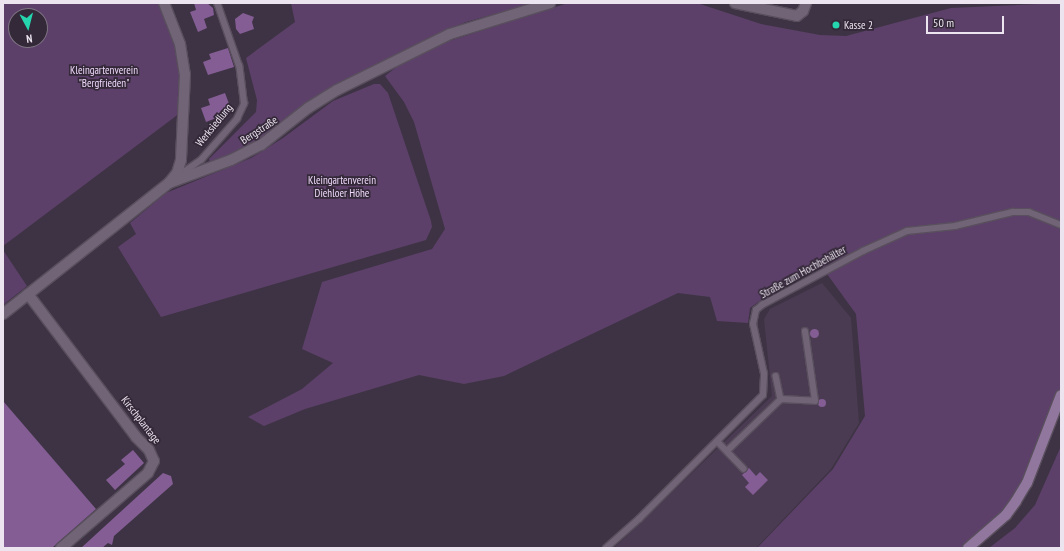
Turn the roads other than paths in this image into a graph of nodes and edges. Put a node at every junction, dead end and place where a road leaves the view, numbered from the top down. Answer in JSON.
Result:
{"nodes":[{"id":1,"x":164,"y":3,"type":"edge"},
{"id":2,"x":217,"y":3,"type":"edge"},
{"id":3,"x":550,"y":3,"type":"edge"},
{"id":4,"x":735,"y":3,"type":"edge"},
{"id":5,"x":769,"y":3,"type":"edge"},
{"id":6,"x":806,"y":3,"type":"edge"},
{"id":7,"x":755,"y":8,"type":"junction"},
{"id":8,"x":172,"y":181,"type":"junction"},
{"id":9,"x":1061,"y":225,"type":"edge"},
{"id":10,"x":28,"y":294,"type":"junction"},
{"id":11,"x":3,"y":314,"type":"edge"},
{"id":12,"x":805,"y":332,"type":"dead end"},
{"id":13,"x":776,"y":376,"type":"dead end"},
{"id":14,"x":1061,"y":395,"type":"edge"},
{"id":15,"x":781,"y":399,"type":"junction"},
{"id":16,"x":718,"y":442,"type":"junction"},
{"id":17,"x":727,"y":451,"type":"junction"},
{"id":18,"x":744,"y":469,"type":"dead end"},
{"id":19,"x":62,"y":548,"type":"edge"},
{"id":20,"x":606,"y":548,"type":"edge"},
{"id":21,"x":968,"y":548,"type":"edge"}],
"edges":[{"from":1,"to":8,"type":"street","name":"Werksiedlung"},
{"from":2,"to":8,"type":"lane","name":"Werksiedlung"},
{"from":3,"to":8,"type":"street","name":"Bergstraße"},
{"from":4,"to":7,"type":"street"},
{"from":5,"to":7,"type":"street"},
{"from":6,"to":7,"type":"street"},
{"from":8,"to":10,"type":"street","name":"Bergstraße"},
{"from":9,"to":16,"type":"lane","name":"Straße zum Hochbehälter"},
{"from":10,"to":11,"type":"street","name":"Bergstraße"},
{"from":10,"to":19,"type":"street","name":"Kirschplantage"},
{"from":12,"to":15,"type":"lane"},
{"from":13,"to":15,"type":"lane"},
{"from":14,"to":21,"type":"main road"},
{"from":15,"to":17,"type":"lane"},
{"from":16,"to":17,"type":"lane"},
{"from":16,"to":20,"type":"lane","name":"Straße zum Hochbehälter"},
{"from":17,"to":18,"type":"lane"}]}
